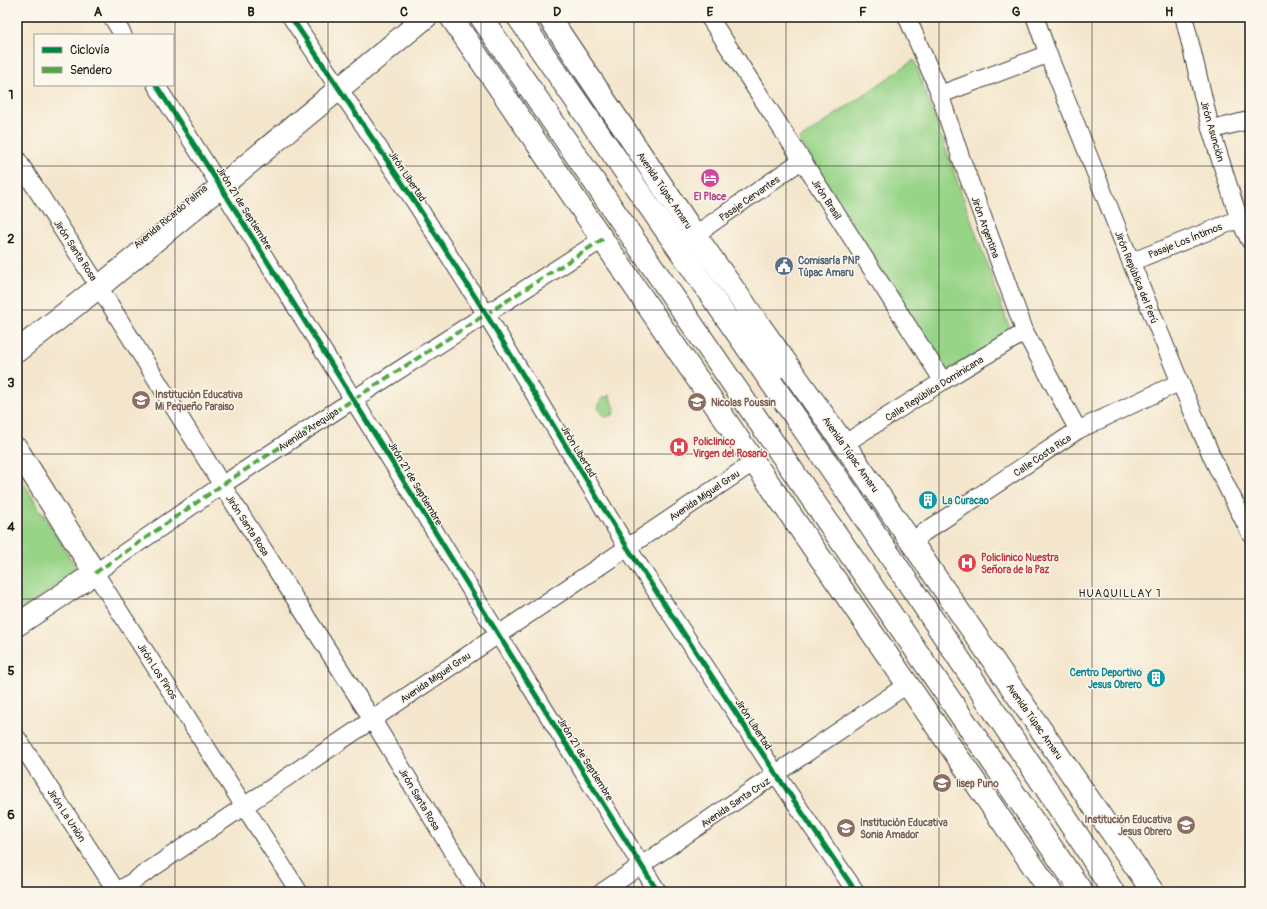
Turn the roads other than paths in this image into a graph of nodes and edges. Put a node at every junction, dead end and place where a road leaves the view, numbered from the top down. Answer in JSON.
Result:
{"nodes":[{"id":1,"x":112,"y":17,"type":"edge"},
{"id":2,"x":291,"y":17,"type":"edge"},
{"id":3,"x":426,"y":17,"type":"edge"},
{"id":4,"x":451,"y":17,"type":"edge"},
{"id":5,"x":481,"y":17,"type":"edge"},
{"id":6,"x":518,"y":17,"type":"edge"},
{"id":7,"x":549,"y":17,"type":"edge"},
{"id":8,"x":709,"y":17,"type":"edge"},
{"id":9,"x":907,"y":17,"type":"edge"},
{"id":10,"x":1035,"y":17,"type":"edge"},
{"id":11,"x":1184,"y":17,"type":"edge"},
{"id":12,"x":123,"y":34,"type":"edge"},
{"id":13,"x":1048,"y":54,"type":"junction"},
{"id":14,"x":157,"y":86,"type":"edge"},
{"id":15,"x":338,"y":89,"type":"junction"},
{"id":16,"x":940,"y":94,"type":"junction"},
{"id":17,"x":1250,"y":120,"type":"edge"},
{"id":18,"x":1212,"y":130,"type":"junction"},
{"id":19,"x":17,"y":159,"type":"edge"},
{"id":20,"x":802,"y":160,"type":"junction"},
{"id":21,"x":220,"y":186,"type":"junction"},
{"id":22,"x":1239,"y":219,"type":"junction"},
{"id":23,"x":695,"y":235,"type":"junction"},
{"id":24,"x":603,"y":239,"type":"junction"},
{"id":25,"x":1250,"y":242,"type":"edge"},
{"id":26,"x":1130,"y":262,"type":"junction"},
{"id":27,"x":99,"y":287,"type":"junction"},
{"id":28,"x":744,"y":303,"type":"junction"},
{"id":29,"x":486,"y":314,"type":"junction"},
{"id":30,"x":1025,"y":332,"type":"junction"},
{"id":31,"x":17,"y":351,"type":"edge"},
{"id":32,"x":943,"y":381,"type":"junction"},
{"id":33,"x":1180,"y":382,"type":"junction"},
{"id":34,"x":354,"y":399,"type":"junction"},
{"id":35,"x":1078,"y":430,"type":"junction"},
{"id":36,"x":844,"y":444,"type":"junction"},
{"id":37,"x":17,"y":449,"type":"edge"},
{"id":38,"x":754,"y":462,"type":"junction"},
{"id":39,"x":222,"y":485,"type":"junction"},
{"id":40,"x":850,"y":496,"type":"junction"},
{"id":41,"x":1250,"y":533,"type":"edge"},
{"id":42,"x":912,"y":541,"type":"junction"},
{"id":43,"x":627,"y":547,"type":"junction"},
{"id":44,"x":95,"y":573,"type":"junction"},
{"id":45,"x":17,"y":625,"type":"edge"},
{"id":46,"x":498,"y":635,"type":"junction"},
{"id":47,"x":908,"y":684,"type":"junction"},
{"id":48,"x":372,"y":719,"type":"junction"},
{"id":49,"x":17,"y":738,"type":"edge"},
{"id":50,"x":776,"y":774,"type":"junction"},
{"id":51,"x":245,"y":806,"type":"junction"},
{"id":52,"x":642,"y":865,"type":"junction"},
{"id":53,"x":1102,"y":888,"type":"edge"},
{"id":54,"x":117,"y":892,"type":"edge"},
{"id":55,"x":300,"y":892,"type":"edge"},
{"id":56,"x":477,"y":892,"type":"edge"},
{"id":57,"x":602,"y":892,"type":"edge"},
{"id":58,"x":658,"y":892,"type":"edge"},
{"id":59,"x":856,"y":892,"type":"edge"},
{"id":60,"x":1051,"y":892,"type":"edge"},
{"id":61,"x":1082,"y":892,"type":"edge"},
{"id":62,"x":1153,"y":892,"type":"edge"}],
"edges":[{"from":1,"to":12,"type":"street"},
{"from":2,"to":15,"type":"street","name":"Jirón Libertad"},
{"from":3,"to":15,"type":"main road","name":"Avenida Ricardo Palma"},
{"from":4,"to":24,"type":"main road"},
{"from":5,"to":61,"type":"main road"},
{"from":6,"to":40,"type":"main road"},
{"from":7,"to":23,"type":"main road","name":"Avenida Túpac Amaru"},
{"from":8,"to":20,"type":"street","name":"Jirón Brasil"},
{"from":9,"to":16,"type":"street","name":"Jirón Argentina"},
{"from":10,"to":13,"type":"street","name":"Jirón República del Perú"},
{"from":11,"to":18,"type":"street","name":"Jirón Asunción"},
{"from":13,"to":16,"type":"street"},
{"from":13,"to":26,"type":"street","name":"Jirón República del Perú"},
{"from":14,"to":21,"type":"street","name":"Jirón 21 de Septiembre"},
{"from":15,"to":21,"type":"main road","name":"Avenida Ricardo Palma"},
{"from":15,"to":29,"type":"street","name":"Jirón Libertad"},
{"from":16,"to":30,"type":"street","name":"Jirón Argentina"},
{"from":17,"to":18,"type":"street"},
{"from":18,"to":22,"type":"street","name":"Jirón Asunción"},
{"from":19,"to":27,"type":"street","name":"Jirón Santa Rosa"},
{"from":20,"to":23,"type":"street","name":"Pasaje Cervantes"},
{"from":20,"to":32,"type":"street","name":"Jirón Brasil"},
{"from":21,"to":27,"type":"main road","name":"Avenida Ricardo Palma"},
{"from":21,"to":34,"type":"street","name":"Jirón 21 de Septiembre"},
{"from":22,"to":25,"type":"street","name":"Jirón Asunción"},
{"from":22,"to":26,"type":"street","name":"Pasaje Los Íntimos"},
{"from":23,"to":28,"type":"main road","name":"Avenida Túpac Amaru"},
{"from":24,"to":29,"type":"street","name":"Avenida Arequipa"},
{"from":24,"to":38,"type":"main road"},
{"from":26,"to":33,"type":"street","name":"Jirón República del Perú"},
{"from":27,"to":31,"type":"main road","name":"Avenida Ricardo Palma"},
{"from":27,"to":39,"type":"street","name":"Jirón Santa Rosa"},
{"from":28,"to":36,"type":"main road","name":"Avenida Túpac Amaru"},
{"from":28,"to":40,"type":"main road"},
{"from":29,"to":34,"type":"street","name":"Avenida Arequipa"},
{"from":29,"to":43,"type":"street","name":"Jirón Libertad"},
{"from":30,"to":32,"type":"street","name":"Calle República Dominicana"},
{"from":30,"to":35,"type":"street","name":"Jirón Argentina"},
{"from":32,"to":36,"type":"street","name":"Calle República Dominicana"},
{"from":33,"to":35,"type":"street","name":"Calle Costa Rica"},
{"from":33,"to":41,"type":"street","name":"Jirón República del Perú"},
{"from":34,"to":39,"type":"street","name":"Avenida Arequipa"},
{"from":34,"to":46,"type":"street","name":"Jirón 21 de Septiembre"},
{"from":35,"to":42,"type":"street","name":"Calle Costa Rica"},
{"from":36,"to":42,"type":"main road","name":"Avenida Túpac Amaru"},
{"from":37,"to":44,"type":"main road","name":"Jirón Los Pinos"},
{"from":38,"to":43,"type":"street","name":"Avenida Miguel Grau"},
{"from":38,"to":47,"type":"main road"},
{"from":39,"to":44,"type":"street","name":"Avenida Arequipa"},
{"from":39,"to":48,"type":"street","name":"Jirón Santa Rosa"},
{"from":40,"to":53,"type":"main road"},
{"from":42,"to":62,"type":"main road","name":"Avenida Túpac Amaru"},
{"from":43,"to":46,"type":"street","name":"Avenida Miguel Grau"},
{"from":43,"to":50,"type":"street","name":"Jirón Libertad"},
{"from":44,"to":45,"type":"main road","name":"Avenida Arequipa"},
{"from":44,"to":51,"type":"street","name":"Jirón Los Pinos"},
{"from":46,"to":48,"type":"street","name":"Avenida Miguel Grau"},
{"from":46,"to":52,"type":"street","name":"Jirón 21 de Septiembre"},
{"from":47,"to":50,"type":"street","name":"Avenida Santa Cruz"},
{"from":47,"to":60,"type":"main road"},
{"from":48,"to":51,"type":"street","name":"Avenida Miguel Grau"},
{"from":48,"to":56,"type":"street","name":"Jirón Santa Rosa"},
{"from":49,"to":54,"type":"street","name":"Jirón La Unión"},
{"from":50,"to":52,"type":"street","name":"Avenida Santa Cruz"},
{"from":50,"to":59,"type":"street","name":"Jirón Libertad"},
{"from":51,"to":54,"type":"street","name":"Avenida Miguel Grau"},
{"from":51,"to":55,"type":"street","name":"Jirón Los Pinos"},
{"from":52,"to":57,"type":"street","name":"Avenida Santa Cruz"},
{"from":52,"to":58,"type":"street","name":"Jirón 21 de Septiembre"}]}
